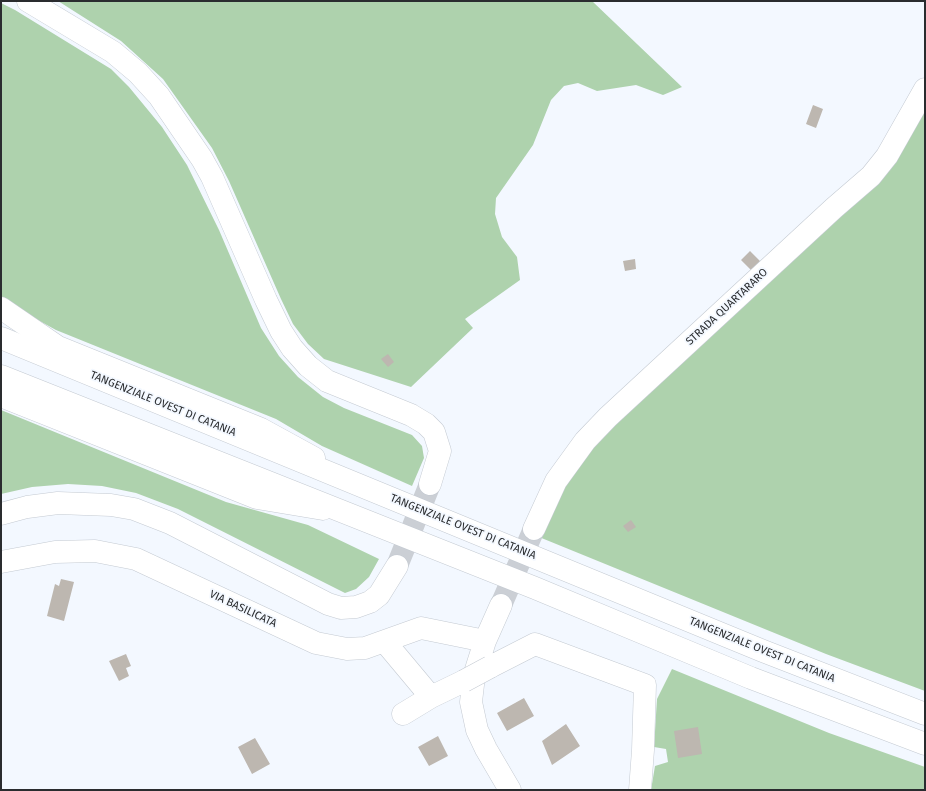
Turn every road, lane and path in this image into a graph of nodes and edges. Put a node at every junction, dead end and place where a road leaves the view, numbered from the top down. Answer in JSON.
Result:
{"nodes":[{"id":1,"x":28,"y":1,"type":"edge"},
{"id":2,"x":925,"y":88,"type":"edge"},
{"id":3,"x":1,"y":308,"type":"edge"},
{"id":4,"x":1,"y":338,"type":"edge"},
{"id":5,"x":1,"y":376,"type":"edge"},
{"id":6,"x":1,"y":396,"type":"edge"},
{"id":7,"x":430,"y":484,"type":"tunnel mouth"},
{"id":8,"x":368,"y":488,"type":"junction"},
{"id":9,"x":347,"y":513,"type":"junction"},
{"id":10,"x":1,"y":514,"type":"edge"},
{"id":11,"x":534,"y":529,"type":"tunnel mouth"},
{"id":12,"x":1,"y":562,"type":"edge"},
{"id":13,"x":397,"y":566,"type":"tunnel mouth"},
{"id":14,"x":501,"y":605,"type":"tunnel mouth"},
{"id":15,"x":485,"y":641,"type":"junction"},
{"id":16,"x":385,"y":642,"type":"junction"},
{"id":17,"x":431,"y":697,"type":"junction"},
{"id":18,"x":403,"y":714,"type":"dead end"},
{"id":19,"x":925,"y":714,"type":"edge"},
{"id":20,"x":925,"y":744,"type":"edge"},
{"id":21,"x":510,"y":790,"type":"edge"},
{"id":22,"x":640,"y":790,"type":"edge"}],
"edges":[{"from":1,"to":7,"type":"main road"},
{"from":2,"to":11,"type":"main road","name":"STRADA QUARTARARO"},
{"from":3,"to":8,"type":"main road"},
{"from":4,"to":8,"type":"main road","name":"TANGENZIALE OVEST DI CATANIA"},
{"from":5,"to":9,"type":"main road"},
{"from":6,"to":9,"type":"main road"},
{"from":8,"to":19,"type":"main road","name":"TANGENZIALE OVEST DI CATANIA"},
{"from":9,"to":20,"type":"main road"},
{"from":10,"to":13,"type":"main road"},
{"from":12,"to":16,"type":"main road","name":"VIA BASILICATA"},
{"from":14,"to":15,"type":"main road"},
{"from":15,"to":16,"type":"main road","name":"VIA BASILICATA"},
{"from":15,"to":21,"type":"main road"},
{"from":16,"to":17,"type":"main road"},
{"from":17,"to":18,"type":"main road"},
{"from":17,"to":22,"type":"main road","bridge":true}]}
